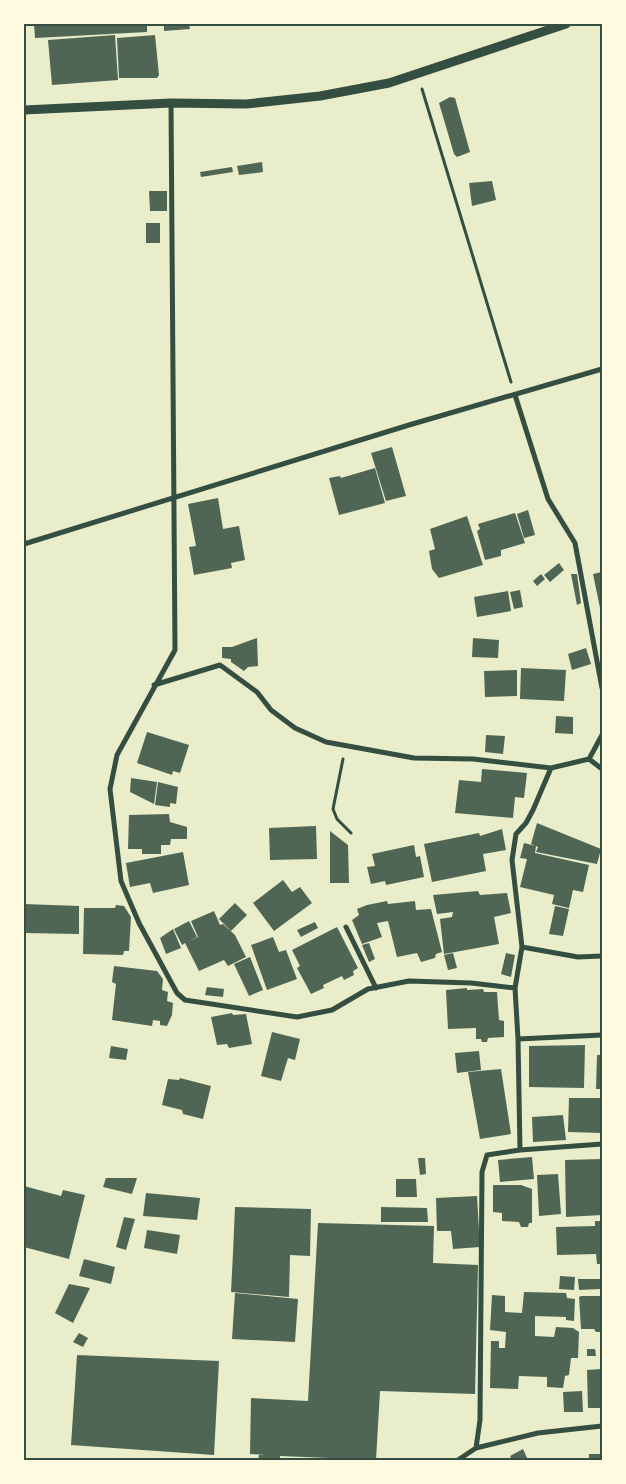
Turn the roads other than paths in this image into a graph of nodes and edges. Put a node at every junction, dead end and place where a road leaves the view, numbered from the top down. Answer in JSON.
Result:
{"nodes":[{"id":1,"x":566,"y":24,"type":"edge"},
{"id":2,"x":171,"y":103,"type":"junction"},
{"id":3,"x":24,"y":110,"type":"edge"},
{"id":4,"x":602,"y":369,"type":"edge"},
{"id":5,"x":515,"y":395,"type":"junction"},
{"id":6,"x":174,"y":497,"type":"junction"},
{"id":7,"x":24,"y":544,"type":"edge"},
{"id":8,"x":599,"y":655,"type":"edge"},
{"id":9,"x":154,"y":685,"type":"junction"},
{"id":10,"x":602,"y":688,"type":"edge"},
{"id":11,"x":602,"y":735,"type":"edge"},
{"id":12,"x":590,"y":759,"type":"junction"},
{"id":13,"x":551,"y":768,"type":"junction"},
{"id":14,"x":602,"y":769,"type":"edge"},
{"id":15,"x":346,"y":927,"type":"dead end"},
{"id":16,"x":522,"y":947,"type":"junction"},
{"id":17,"x":602,"y":956,"type":"edge"},
{"id":18,"x":376,"y":988,"type":"junction"},
{"id":19,"x":515,"y":988,"type":"junction"},
{"id":20,"x":602,"y":1035,"type":"edge"},
{"id":21,"x":518,"y":1039,"type":"junction"},
{"id":22,"x":602,"y":1144,"type":"edge"},
{"id":23,"x":520,"y":1150,"type":"junction"},
{"id":24,"x":602,"y":1426,"type":"edge"},
{"id":25,"x":476,"y":1448,"type":"junction"},
{"id":26,"x":458,"y":1460,"type":"edge"}],
"edges":[{"from":1,"to":2,"type":"street"},
{"from":2,"to":3,"type":"street"},
{"from":2,"to":6,"type":"street"},
{"from":4,"to":5,"type":"street"},
{"from":5,"to":6,"type":"street"},
{"from":5,"to":8,"type":"street"},
{"from":6,"to":7,"type":"street"},
{"from":6,"to":9,"type":"street"},
{"from":8,"to":10,"type":"street"},
{"from":9,"to":13,"type":"street"},
{"from":9,"to":18,"type":"street"},
{"from":11,"to":12,"type":"street"},
{"from":12,"to":13,"type":"street"},
{"from":12,"to":14,"type":"street"},
{"from":13,"to":16,"type":"street"},
{"from":15,"to":18,"type":"street"},
{"from":16,"to":17,"type":"street"},
{"from":16,"to":19,"type":"street"},
{"from":18,"to":19,"type":"street"},
{"from":19,"to":21,"type":"street"},
{"from":20,"to":21,"type":"street"},
{"from":21,"to":23,"type":"street"},
{"from":22,"to":23,"type":"street"},
{"from":23,"to":25,"type":"street"},
{"from":24,"to":25,"type":"street"},
{"from":25,"to":26,"type":"street"}]}
